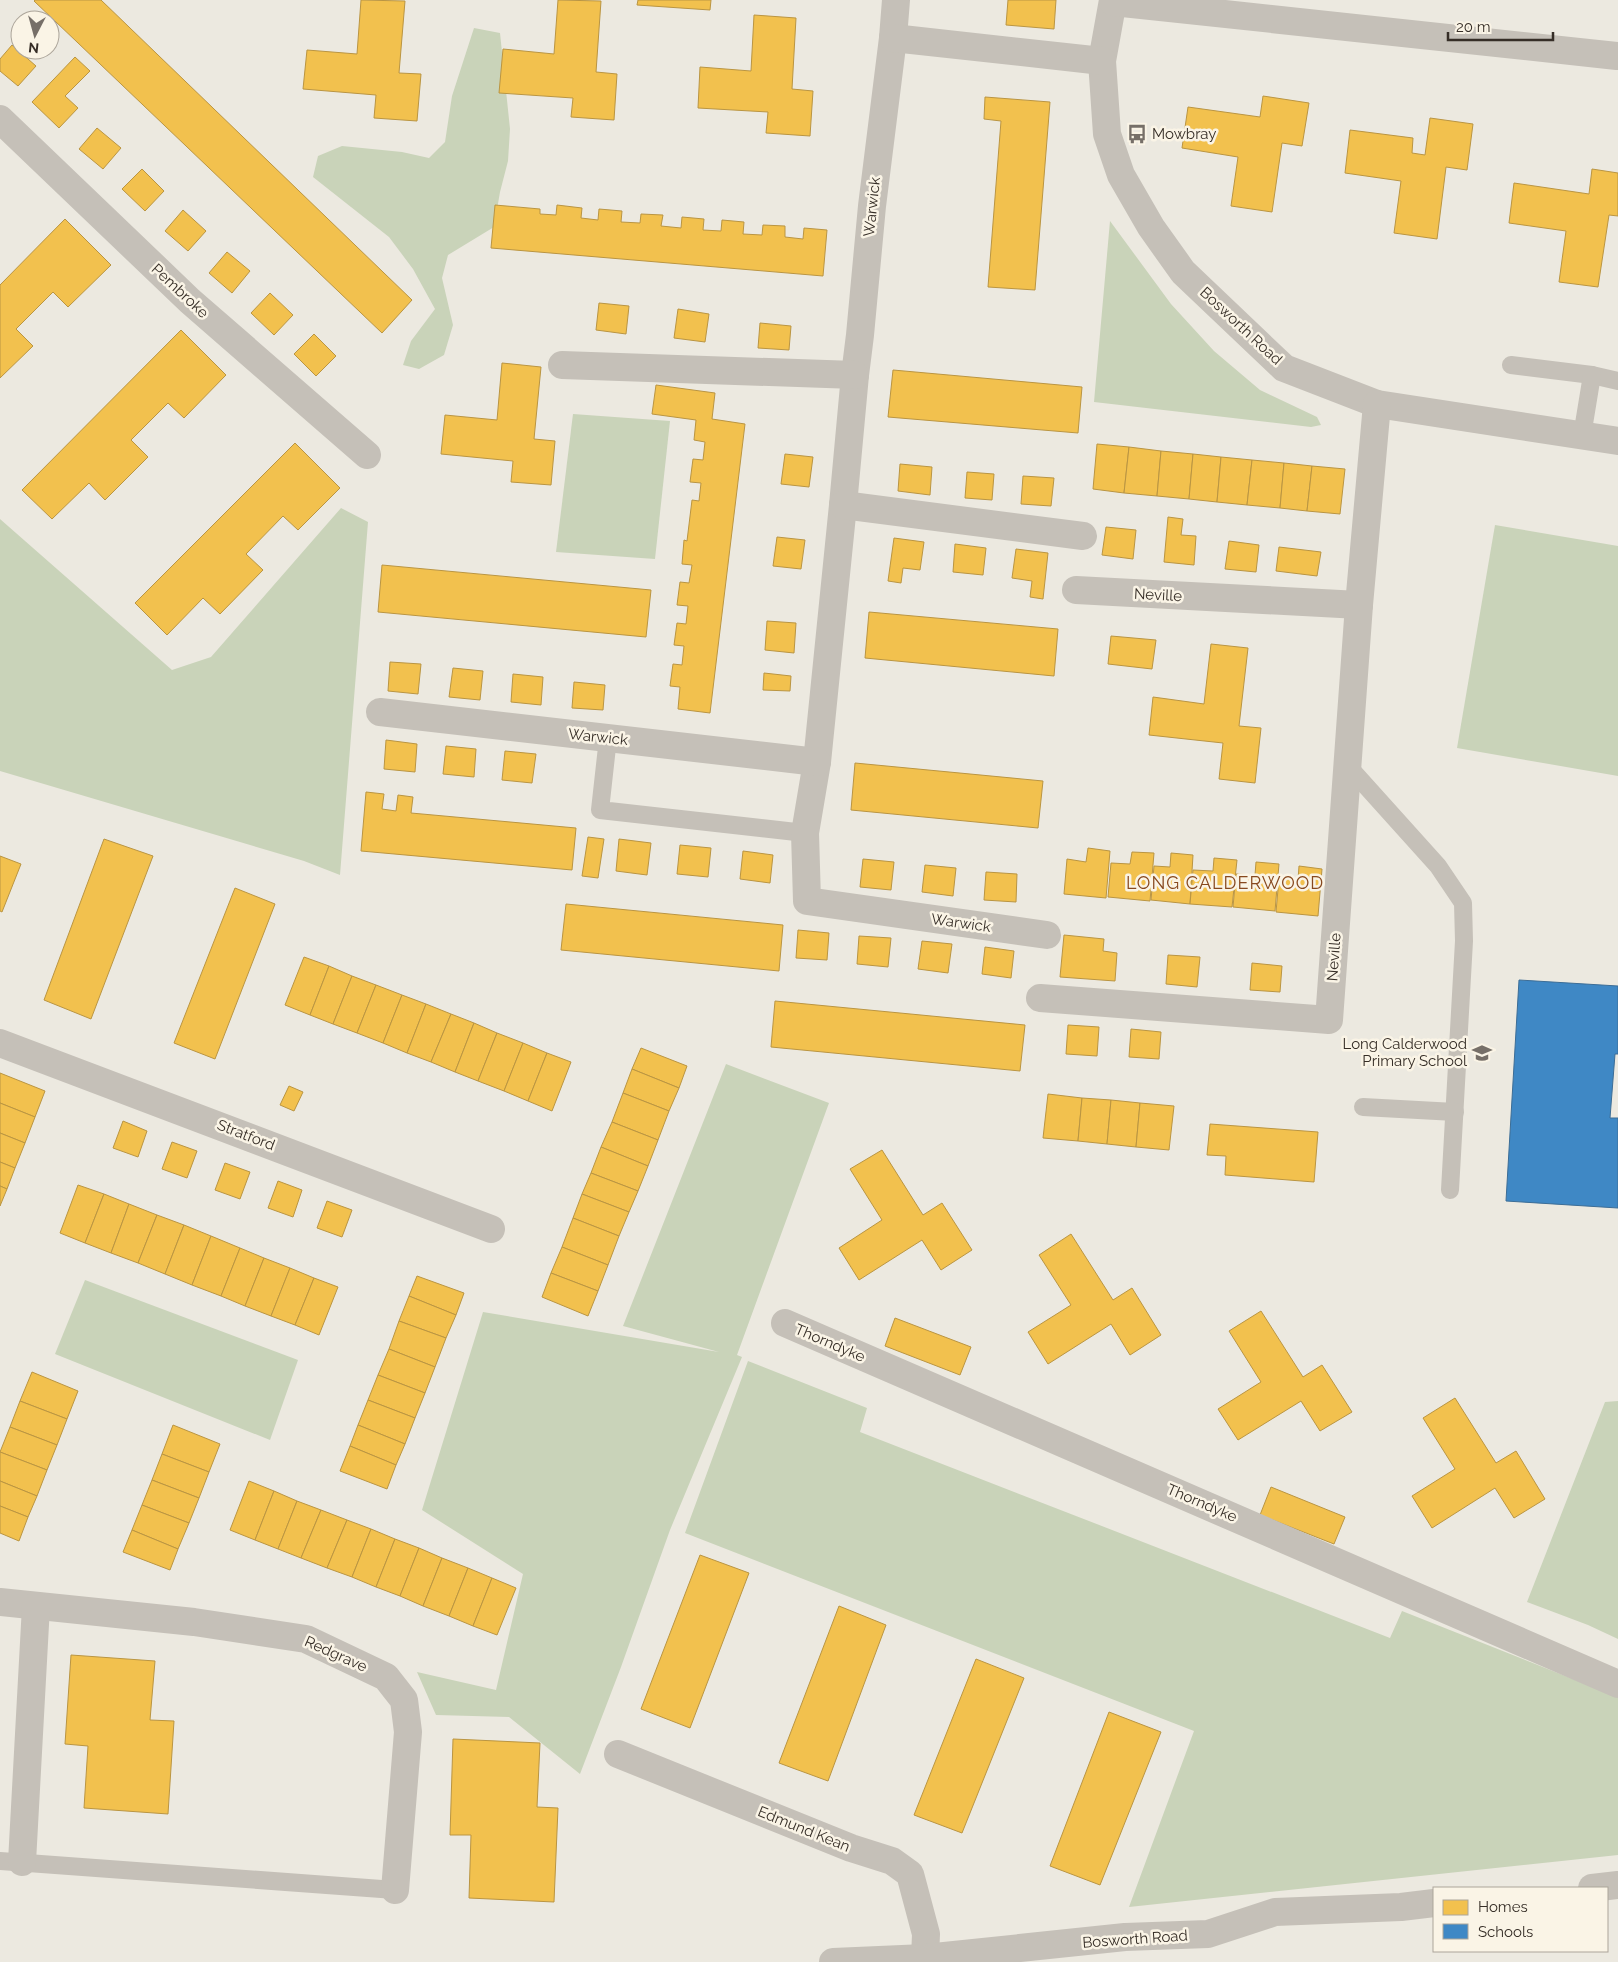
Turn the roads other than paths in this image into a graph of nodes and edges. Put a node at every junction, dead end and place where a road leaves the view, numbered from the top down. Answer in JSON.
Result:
{"nodes":[{"id":1,"x":896,"y":0,"type":"edge"},
{"id":2,"x":1113,"y":1,"type":"edge"},
{"id":3,"x":892,"y":38,"type":"junction"},
{"id":4,"x":1617,"y":56,"type":"edge"},
{"id":5,"x":1102,"y":61,"type":"junction"},
{"id":6,"x":0,"y":119,"type":"edge"},
{"id":7,"x":562,"y":365,"type":"dead end"},
{"id":8,"x":1511,"y":365,"type":"dead end"},
{"id":9,"x":855,"y":375,"type":"junction"},
{"id":10,"x":1592,"y":375,"type":"junction"},
{"id":11,"x":1618,"y":381,"type":"edge"},
{"id":12,"x":1378,"y":404,"type":"junction"},
{"id":13,"x":1582,"y":436,"type":"junction"},
{"id":14,"x":1618,"y":441,"type":"edge"},
{"id":15,"x":367,"y":456,"type":"dead end"},
{"id":16,"x":844,"y":505,"type":"junction"},
{"id":17,"x":1083,"y":536,"type":"dead end"},
{"id":18,"x":1076,"y":590,"type":"dead end"},
{"id":19,"x":1359,"y":605,"type":"junction"},
{"id":20,"x":380,"y":712,"type":"dead end"},
{"id":21,"x":608,"y":738,"type":"junction"},
{"id":22,"x":816,"y":762,"type":"junction"},
{"id":23,"x":1348,"y":766,"type":"junction"},
{"id":24,"x":805,"y":833,"type":"junction"},
{"id":25,"x":1047,"y":935,"type":"dead end"},
{"id":26,"x":1040,"y":998,"type":"dead end"},
{"id":27,"x":0,"y":1043,"type":"edge"},
{"id":28,"x":1363,"y":1107,"type":"dead end"},
{"id":29,"x":1455,"y":1112,"type":"junction"},
{"id":30,"x":1450,"y":1190,"type":"dead end"},
{"id":31,"x":491,"y":1229,"type":"dead end"},
{"id":32,"x":785,"y":1324,"type":"dead end"},
{"id":33,"x":0,"y":1602,"type":"edge"},
{"id":34,"x":36,"y":1606,"type":"junction"},
{"id":35,"x":1618,"y":1684,"type":"edge"},
{"id":36,"x":618,"y":1754,"type":"dead end"},
{"id":37,"x":11,"y":1861,"type":"edge"},
{"id":38,"x":1618,"y":1885,"type":"edge"},
{"id":39,"x":1601,"y":1887,"type":"edge"},
{"id":40,"x":395,"y":1890,"type":"joint"},
{"id":41,"x":1433,"y":1903,"type":"edge"},
{"id":42,"x":925,"y":1958,"type":"junction"},
{"id":43,"x":833,"y":1962,"type":"edge"}],
"edges":[{"from":1,"to":3,"type":"street","name":"Warwick"},
{"from":2,"to":4,"type":"street"},
{"from":2,"to":5,"type":"street","name":"Bosworth Road"},
{"from":3,"to":5,"type":"street"},
{"from":3,"to":9,"type":"street","name":"Warwick"},
{"from":5,"to":12,"type":"street","name":"Bosworth Road"},
{"from":6,"to":15,"type":"street","name":"Pembroke"},
{"from":7,"to":9,"type":"street"},
{"from":8,"to":10,"type":"lane"},
{"from":9,"to":16,"type":"street","name":"Warwick"},
{"from":10,"to":11,"type":"lane"},
{"from":10,"to":13,"type":"lane"},
{"from":12,"to":13,"type":"street","name":"Bosworth Road"},
{"from":12,"to":19,"type":"street","name":"Neville"},
{"from":13,"to":14,"type":"street","name":"Bosworth Road"},
{"from":16,"to":17,"type":"street"},
{"from":16,"to":22,"type":"street","name":"Warwick"},
{"from":18,"to":19,"type":"street","name":"Neville"},
{"from":19,"to":23,"type":"street","name":"Neville"},
{"from":20,"to":21,"type":"street","name":"Warwick"},
{"from":21,"to":22,"type":"street","name":"Warwick"},
{"from":21,"to":24,"type":"lane"},
{"from":22,"to":24,"type":"street","name":"Warwick"},
{"from":23,"to":26,"type":"street","name":"Neville"},
{"from":23,"to":29,"type":"lane"},
{"from":24,"to":25,"type":"street","name":"Warwick"},
{"from":27,"to":31,"type":"street","name":"Stratford"},
{"from":28,"to":29,"type":"lane"},
{"from":29,"to":30,"type":"lane"},
{"from":32,"to":35,"type":"street","name":"Thorndyke"},
{"from":33,"to":34,"type":"street","name":"Redgrave"},
{"from":34,"to":37,"type":"street"},
{"from":34,"to":40,"type":"street","name":"Redgrave"},
{"from":36,"to":42,"type":"street","name":"Edmund Kean"},
{"from":37,"to":40,"type":"lane"},
{"from":38,"to":39,"type":"street"},
{"from":41,"to":42,"type":"street","name":"Bosworth Road"},
{"from":42,"to":43,"type":"street","name":"Bosworth Road"}]}
